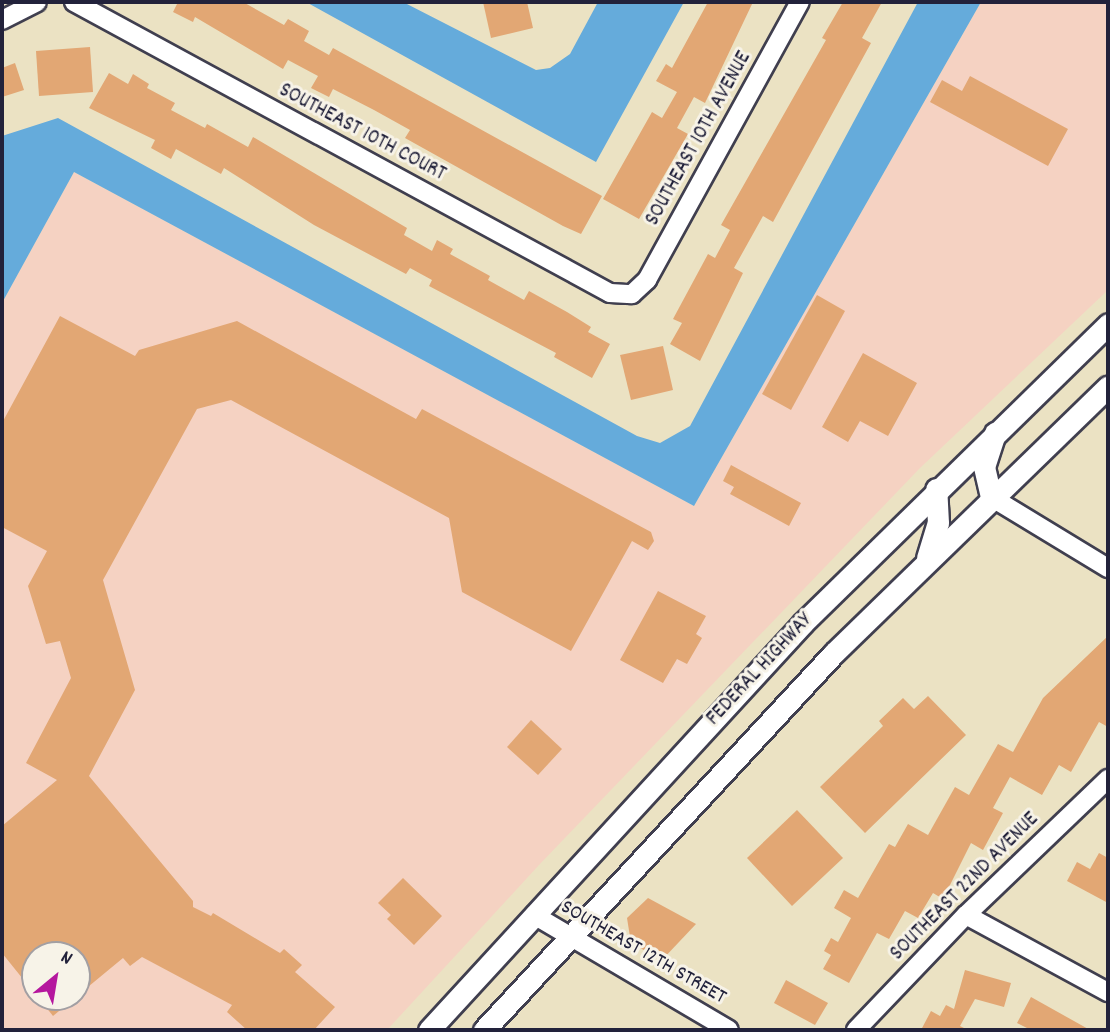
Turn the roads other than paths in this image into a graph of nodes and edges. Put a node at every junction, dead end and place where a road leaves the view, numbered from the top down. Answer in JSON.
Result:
{"nodes":[{"id":1,"x":37,"y":2,"type":"edge"},
{"id":2,"x":74,"y":2,"type":"edge"},
{"id":3,"x":800,"y":2,"type":"edge"},
{"id":4,"x":2,"y":20,"type":"edge"},
{"id":5,"x":632,"y":294,"type":"joint"},
{"id":6,"x":1108,"y":324,"type":"edge"},
{"id":7,"x":1108,"y":387,"type":"edge"},
{"id":8,"x":996,"y":431,"type":"junction"},
{"id":9,"x":936,"y":489,"type":"junction"},
{"id":10,"x":991,"y":497,"type":"junction"},
{"id":11,"x":926,"y":561,"type":"junction"},
{"id":12,"x":1108,"y":568,"type":"edge"},
{"id":13,"x":1108,"y":779,"type":"edge"},
{"id":14,"x":534,"y":915,"type":"junction"},
{"id":15,"x":966,"y":915,"type":"junction"},
{"id":16,"x":568,"y":938,"type":"junction"},
{"id":17,"x":1108,"y":992,"type":"edge"},
{"id":18,"x":429,"y":1030,"type":"edge"},
{"id":19,"x":484,"y":1030,"type":"edge"},
{"id":20,"x":729,"y":1030,"type":"edge"},
{"id":21,"x":856,"y":1030,"type":"edge"}],
"edges":[{"from":1,"to":4,"type":"street"},
{"from":2,"to":5,"type":"street","name":"SOUTHEAST 10TH COURT"},
{"from":3,"to":5,"type":"street","name":"SOUTHEAST 10TH AVENUE"},
{"from":6,"to":8,"type":"main road","name":"FEDERAL HIGHWAY"},
{"from":7,"to":10,"type":"main road","name":"FEDERAL HIGHWAY"},
{"from":8,"to":9,"type":"main road","name":"FEDERAL HIGHWAY"},
{"from":8,"to":10,"type":"main road"},
{"from":9,"to":11,"type":"main road"},
{"from":9,"to":14,"type":"main road","name":"FEDERAL HIGHWAY"},
{"from":10,"to":11,"type":"main road","name":"FEDERAL HIGHWAY"},
{"from":10,"to":12,"type":"street"},
{"from":11,"to":16,"type":"main road","name":"FEDERAL HIGHWAY"},
{"from":13,"to":15,"type":"street","name":"SOUTHEAST 22ND AVENUE"},
{"from":14,"to":16,"type":"street","name":"SOUTHEAST 12TH STREET"},
{"from":14,"to":18,"type":"main road","name":"FEDERAL HIGHWAY"},
{"from":15,"to":17,"type":"street"},
{"from":15,"to":21,"type":"street","name":"SOUTHEAST 22ND AVENUE"},
{"from":16,"to":19,"type":"main road","name":"FEDERAL HIGHWAY"},
{"from":16,"to":20,"type":"street","name":"SOUTHEAST 12TH STREET"}]}
